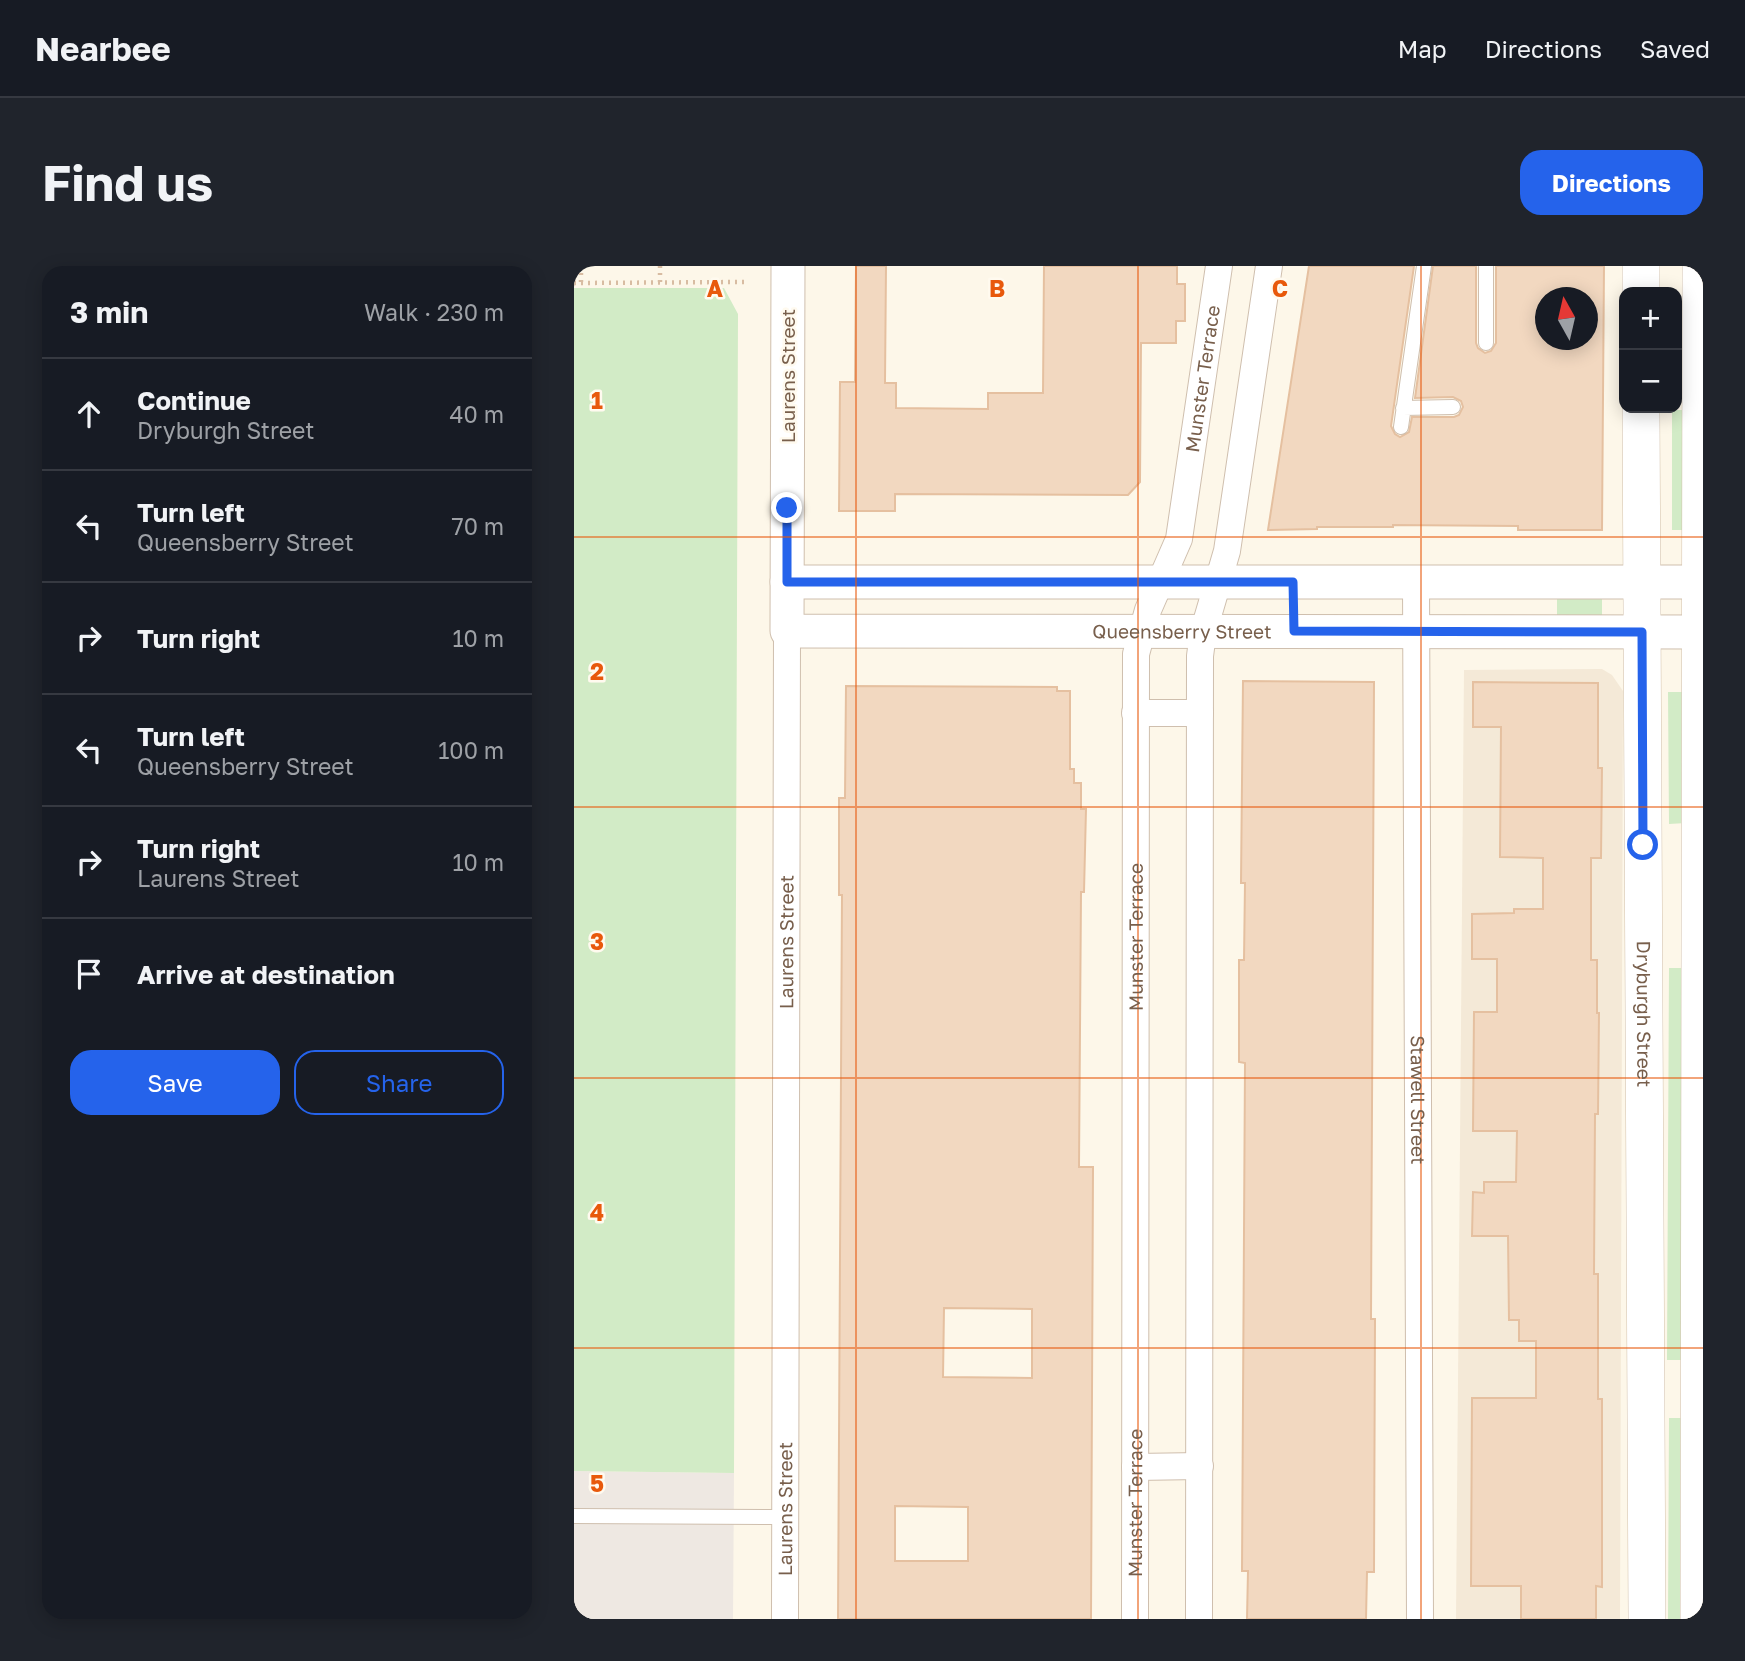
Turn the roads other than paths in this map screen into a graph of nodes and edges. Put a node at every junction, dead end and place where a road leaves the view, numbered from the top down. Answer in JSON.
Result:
{"nodes":[{"id":1,"x":788,"y":266,"type":"edge"},
{"id":2,"x":1219,"y":266,"type":"edge"},
{"id":3,"x":1269,"y":266,"type":"edge"},
{"id":4,"x":1424,"y":266,"type":"edge"},
{"id":5,"x":1486,"y":266,"type":"edge"},
{"id":6,"x":1641,"y":266,"type":"edge"},
{"id":7,"x":1701,"y":266,"type":"edge"},
{"id":8,"x":1641,"y":287,"type":"edge"},
{"id":9,"x":1486,"y":343,"type":"dead end"},
{"id":10,"x":1689,"y":381,"type":"edge"},
{"id":11,"x":1452,"y":407,"type":"dead end"},
{"id":12,"x":1404,"y":408,"type":"junction"},
{"id":13,"x":1641,"y":413,"type":"edge"},
{"id":14,"x":1401,"y":427,"type":"dead end"},
{"id":15,"x":787,"y":582,"type":"junction"},
{"id":16,"x":1158,"y":582,"type":"junction"},
{"id":17,"x":1218,"y":582,"type":"junction"},
{"id":18,"x":1293,"y":582,"type":"junction"},
{"id":19,"x":1416,"y":582,"type":"junction"},
{"id":20,"x":1567,"y":582,"type":"junction"},
{"id":21,"x":1642,"y":582,"type":"junction"},
{"id":22,"x":1701,"y":582,"type":"edge"},
{"id":23,"x":787,"y":631,"type":"junction"},
{"id":24,"x":1294,"y":631,"type":"junction"},
{"id":25,"x":1141,"y":632,"type":"junction"},
{"id":26,"x":1416,"y":632,"type":"junction"},
{"id":27,"x":1566,"y":632,"type":"junction"},
{"id":28,"x":1642,"y":632,"type":"junction"},
{"id":29,"x":1701,"y":632,"type":"edge"},
{"id":30,"x":1203,"y":633,"type":"junction"},
{"id":31,"x":1135,"y":713,"type":"junction"},
{"id":32,"x":1200,"y":713,"type":"junction"},
{"id":33,"x":1643,"y":845,"type":"junction"},
{"id":34,"x":1701,"y":857,"type":"edge"},
{"id":35,"x":1644,"y":935,"type":"junction"},
{"id":36,"x":1699,"y":935,"type":"junction"},
{"id":37,"x":1701,"y":1118,"type":"edge"},
{"id":38,"x":1646,"y":1388,"type":"junction"},
{"id":39,"x":1699,"y":1388,"type":"junction"},
{"id":40,"x":1200,"y":1466,"type":"junction"},
{"id":41,"x":1135,"y":1467,"type":"junction"},
{"id":42,"x":574,"y":1516,"type":"edge"},
{"id":43,"x":785,"y":1517,"type":"junction"},
{"id":44,"x":785,"y":1619,"type":"edge"},
{"id":45,"x":1135,"y":1619,"type":"edge"},
{"id":46,"x":1199,"y":1619,"type":"edge"},
{"id":47,"x":1420,"y":1619,"type":"edge"},
{"id":48,"x":1647,"y":1619,"type":"edge"},
{"id":49,"x":1699,"y":1619,"type":"edge"}],
"edges":[{"from":1,"to":15,"type":"street","name":"Laurens Street"},
{"from":2,"to":16,"type":"street","name":"Munster Terrace"},
{"from":3,"to":17,"type":"street"},
{"from":4,"to":12,"type":"lane"},
{"from":5,"to":9,"type":"lane"},
{"from":6,"to":8,"type":"main road"},
{"from":7,"to":10,"type":"main road"},
{"from":10,"to":22,"type":"main road"},
{"from":11,"to":12,"type":"lane"},
{"from":12,"to":14,"type":"lane"},
{"from":13,"to":21,"type":"main road","name":"Dryburgh Street"},
{"from":15,"to":16,"type":"street"},
{"from":15,"to":23,"type":"street","name":"Laurens Street"},
{"from":16,"to":17,"type":"street"},
{"from":16,"to":25,"type":"street","name":"Munster Terrace"},
{"from":17,"to":18,"type":"street"},
{"from":17,"to":30,"type":"street"},
{"from":18,"to":19,"type":"street"},
{"from":18,"to":24,"type":"street"},
{"from":19,"to":20,"type":"street"},
{"from":19,"to":26,"type":"street","name":"Stawell Street"},
{"from":20,"to":21,"type":"street"},
{"from":20,"to":27,"type":"street"},
{"from":21,"to":22,"type":"street"},
{"from":21,"to":28,"type":"main road","name":"Dryburgh Street"},
{"from":22,"to":29,"type":"main road"},
{"from":23,"to":25,"type":"street","name":"Queensberry Street"},
{"from":23,"to":43,"type":"street","name":"Laurens Street"},
{"from":24,"to":26,"type":"street","name":"Queensberry Street"},
{"from":24,"to":30,"type":"street","name":"Queensberry Street"},
{"from":25,"to":30,"type":"street","name":"Queensberry Street"},
{"from":25,"to":31,"type":"street","name":"Munster Terrace"},
{"from":26,"to":27,"type":"street","name":"Queensberry Street"},
{"from":26,"to":47,"type":"street","name":"Stawell Street"},
{"from":27,"to":28,"type":"street","name":"Queensberry Street"},
{"from":28,"to":29,"type":"street","name":"Queensberry Street"},
{"from":28,"to":33,"type":"main road","name":"Dryburgh Street"},
{"from":29,"to":34,"type":"main road"},
{"from":30,"to":32,"type":"street"},
{"from":31,"to":32,"type":"street"},
{"from":31,"to":41,"type":"street","name":"Munster Terrace"},
{"from":32,"to":40,"type":"street"},
{"from":33,"to":34,"type":"main road"},
{"from":33,"to":35,"type":"main road","name":"Dryburgh Street"},
{"from":34,"to":36,"type":"main road"},
{"from":35,"to":36,"type":"main road"},
{"from":35,"to":38,"type":"main road","name":"Dryburgh Street"},
{"from":36,"to":37,"type":"main road"},
{"from":37,"to":39,"type":"main road"},
{"from":38,"to":39,"type":"main road"},
{"from":38,"to":48,"type":"main road","name":"Dryburgh Street"},
{"from":39,"to":49,"type":"main road"},
{"from":40,"to":41,"type":"street"},
{"from":40,"to":46,"type":"street"},
{"from":41,"to":45,"type":"street","name":"Munster Terrace"},
{"from":42,"to":43,"type":"lane"},
{"from":43,"to":44,"type":"street","name":"Laurens Street"}]}
